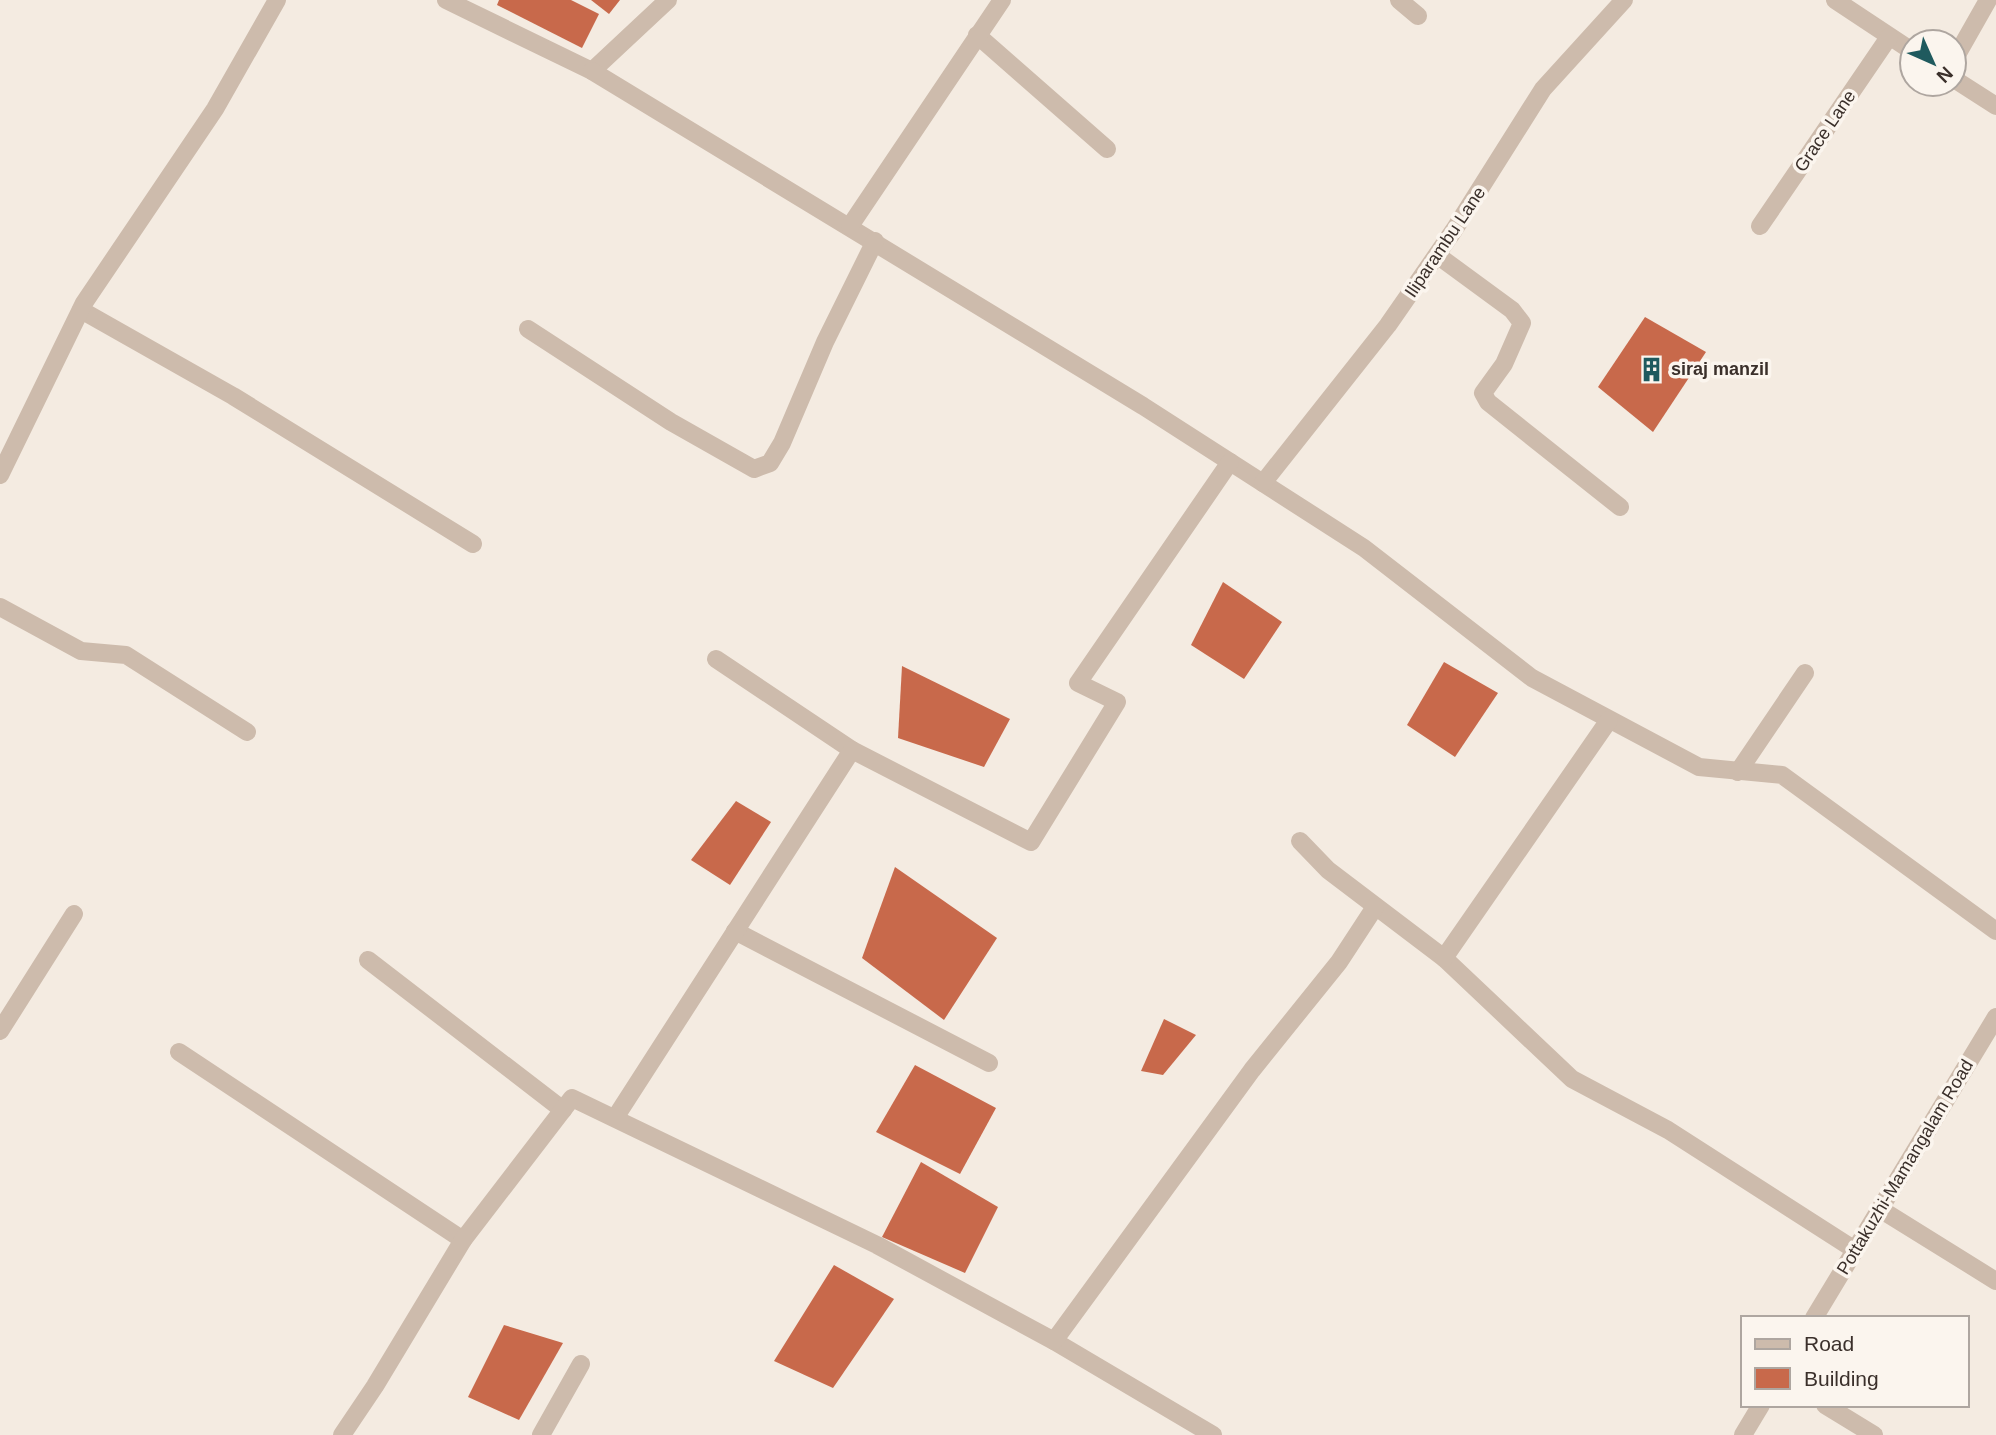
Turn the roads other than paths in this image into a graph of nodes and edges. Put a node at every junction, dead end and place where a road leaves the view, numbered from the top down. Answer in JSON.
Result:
{"nodes":[{"id":1,"x":277,"y":0,"type":"edge"},
{"id":2,"x":446,"y":0,"type":"edge"},
{"id":3,"x":668,"y":0,"type":"edge"},
{"id":4,"x":1002,"y":0,"type":"edge"},
{"id":5,"x":1399,"y":0,"type":"edge"},
{"id":6,"x":1624,"y":0,"type":"edge"},
{"id":7,"x":1835,"y":0,"type":"edge"},
{"id":8,"x":1988,"y":0,"type":"edge"},
{"id":9,"x":1418,"y":16,"type":"dead end"},
{"id":10,"x":1968,"y":35,"type":"edge"},
{"id":11,"x":977,"y":36,"type":"junction"},
{"id":12,"x":1889,"y":37,"type":"junction"},
{"id":13,"x":1898,"y":42,"type":"edge"},
{"id":14,"x":592,"y":71,"type":"junction"},
{"id":15,"x":1968,"y":88,"type":"edge"},
{"id":16,"x":1996,"y":106,"type":"edge"},
{"id":17,"x":1107,"y":149,"type":"dead end"},
{"id":18,"x":850,"y":226,"type":"junction"},
{"id":19,"x":1760,"y":226,"type":"dead end"},
{"id":20,"x":875,"y":241,"type":"junction"},
{"id":21,"x":1437,"y":255,"type":"junction"},
{"id":22,"x":81,"y":310,"type":"junction"},
{"id":23,"x":528,"y":329,"type":"dead end"},
{"id":24,"x":1230,"y":462,"type":"junction"},
{"id":25,"x":0,"y":475,"type":"edge"},
{"id":26,"x":1263,"y":483,"type":"junction"},
{"id":27,"x":1620,"y":507,"type":"dead end"},
{"id":28,"x":473,"y":544,"type":"dead end"},
{"id":29,"x":0,"y":607,"type":"edge"},
{"id":30,"x":716,"y":659,"type":"dead end"},
{"id":31,"x":1805,"y":673,"type":"dead end"},
{"id":32,"x":1609,"y":720,"type":"junction"},
{"id":33,"x":247,"y":732,"type":"dead end"},
{"id":34,"x":852,"y":750,"type":"junction"},
{"id":35,"x":1738,"y":772,"type":"junction"},
{"id":36,"x":1300,"y":841,"type":"dead end"},
{"id":37,"x":1375,"y":907,"type":"junction"},
{"id":38,"x":74,"y":914,"type":"dead end"},
{"id":39,"x":735,"y":931,"type":"junction"},
{"id":40,"x":1996,"y":931,"type":"edge"},
{"id":41,"x":1444,"y":958,"type":"junction"},
{"id":42,"x":368,"y":960,"type":"dead end"},
{"id":43,"x":1996,"y":1017,"type":"edge"},
{"id":44,"x":0,"y":1031,"type":"edge"},
{"id":45,"x":179,"y":1052,"type":"dead end"},
{"id":46,"x":989,"y":1063,"type":"dead end"},
{"id":47,"x":563,"y":1110,"type":"junction"},
{"id":48,"x":615,"y":1118,"type":"junction"},
{"id":49,"x":1880,"y":1209,"type":"junction"},
{"id":50,"x":463,"y":1240,"type":"junction"},
{"id":51,"x":1855,"y":1250,"type":"junction"},
{"id":52,"x":1996,"y":1281,"type":"edge"},
{"id":53,"x":1815,"y":1316,"type":"edge"},
{"id":54,"x":1054,"y":1340,"type":"junction"},
{"id":55,"x":581,"y":1364,"type":"dead end"},
{"id":56,"x":1760,"y":1407,"type":"edge"},
{"id":57,"x":1828,"y":1407,"type":"edge"},
{"id":58,"x":342,"y":1435,"type":"edge"},
{"id":59,"x":541,"y":1435,"type":"edge"},
{"id":60,"x":1213,"y":1435,"type":"edge"},
{"id":61,"x":1744,"y":1435,"type":"edge"},
{"id":62,"x":1874,"y":1435,"type":"edge"}],
"edges":[{"from":1,"to":22,"type":"street"},
{"from":2,"to":14,"type":"street"},
{"from":3,"to":14,"type":"street"},
{"from":4,"to":11,"type":"street"},
{"from":5,"to":9,"type":"street"},
{"from":6,"to":21,"type":"street","name":"Iliparambu Lane"},
{"from":7,"to":12,"type":"street"},
{"from":8,"to":10,"type":"street"},
{"from":11,"to":17,"type":"street"},
{"from":11,"to":18,"type":"street"},
{"from":12,"to":13,"type":"street"},
{"from":12,"to":19,"type":"street","name":"Grace Lane"},
{"from":14,"to":18,"type":"street"},
{"from":15,"to":16,"type":"street"},
{"from":18,"to":20,"type":"street"},
{"from":20,"to":23,"type":"street"},
{"from":20,"to":24,"type":"street"},
{"from":21,"to":26,"type":"street","name":"Iliparambu Lane"},
{"from":21,"to":27,"type":"street"},
{"from":22,"to":25,"type":"street"},
{"from":22,"to":28,"type":"street"},
{"from":24,"to":26,"type":"street"},
{"from":24,"to":34,"type":"street"},
{"from":26,"to":32,"type":"street"},
{"from":29,"to":33,"type":"street"},
{"from":30,"to":34,"type":"street"},
{"from":31,"to":35,"type":"street"},
{"from":32,"to":35,"type":"street"},
{"from":32,"to":41,"type":"street"},
{"from":34,"to":39,"type":"street"},
{"from":35,"to":40,"type":"street"},
{"from":36,"to":37,"type":"street"},
{"from":37,"to":41,"type":"street"},
{"from":37,"to":54,"type":"street"},
{"from":38,"to":44,"type":"street"},
{"from":39,"to":46,"type":"street"},
{"from":39,"to":48,"type":"street"},
{"from":41,"to":51,"type":"street"},
{"from":42,"to":47,"type":"street"},
{"from":43,"to":49,"type":"street","name":"Pottakuzhi-Mamangalam Road"},
{"from":45,"to":50,"type":"street"},
{"from":47,"to":48,"type":"street"},
{"from":47,"to":50,"type":"street"},
{"from":48,"to":54,"type":"street"},
{"from":49,"to":51,"type":"street","name":"Pottakuzhi-Mamangalam Road"},
{"from":49,"to":52,"type":"street"},
{"from":50,"to":58,"type":"street"},
{"from":51,"to":53,"type":"street","name":"Pottakuzhi-Mamangalam Road"},
{"from":54,"to":60,"type":"street"},
{"from":55,"to":59,"type":"street"},
{"from":56,"to":61,"type":"street"},
{"from":57,"to":62,"type":"street"}]}
